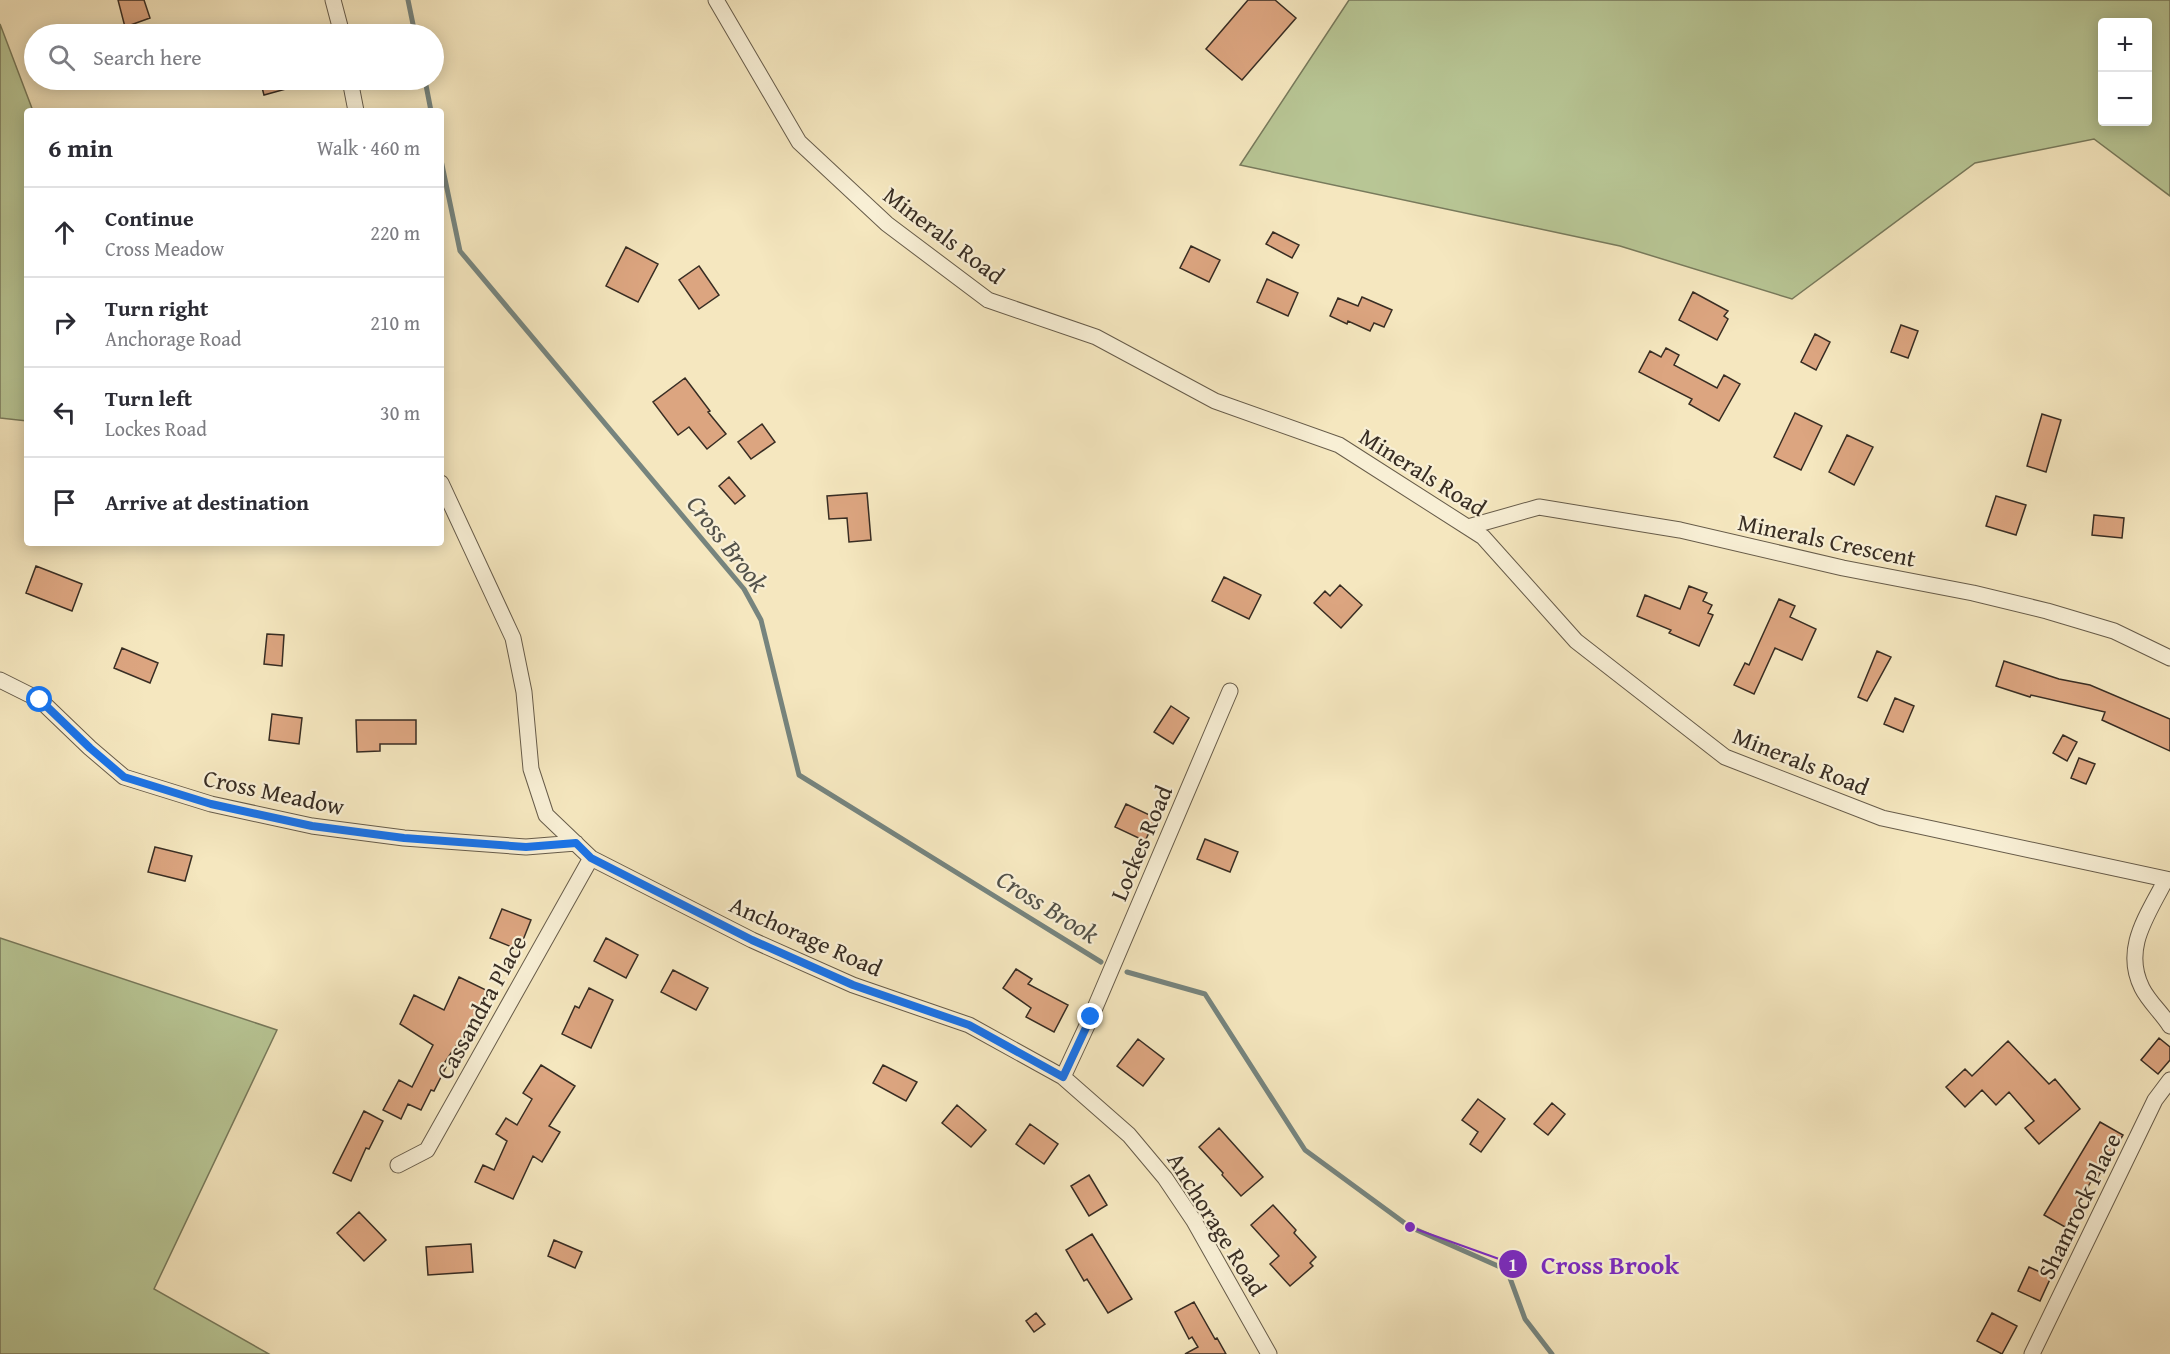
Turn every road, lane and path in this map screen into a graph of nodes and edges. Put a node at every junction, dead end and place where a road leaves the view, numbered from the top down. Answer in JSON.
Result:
{"nodes":[{"id":1,"x":333,"y":0,"type":"edge"},
{"id":2,"x":716,"y":0,"type":"edge"},
{"id":3,"x":339,"y":24,"type":"edge"},
{"id":4,"x":352,"y":90,"type":"edge"},
{"id":5,"x":355,"y":108,"type":"edge"},
{"id":6,"x":444,"y":489,"type":"edge"},
{"id":7,"x":1468,"y":527,"type":"junction"},
{"id":8,"x":2170,"y":658,"type":"edge"},
{"id":9,"x":0,"y":681,"type":"edge"},
{"id":10,"x":1230,"y":691,"type":"dead end"},
{"id":11,"x":576,"y":843,"type":"junction"},
{"id":12,"x":591,"y":858,"type":"junction"},
{"id":13,"x":2168,"y":880,"type":"edge"},
{"id":14,"x":2170,"y":1026,"type":"edge"},
{"id":15,"x":1063,"y":1077,"type":"junction"},
{"id":16,"x":2170,"y":1080,"type":"edge"},
{"id":17,"x":398,"y":1165,"type":"dead end"},
{"id":18,"x":1269,"y":1354,"type":"edge"},
{"id":19,"x":2032,"y":1354,"type":"edge"}],
"edges":[{"from":1,"to":3,"type":"street"},
{"from":2,"to":7,"type":"street","name":"Minerals Road"},
{"from":4,"to":5,"type":"street"},
{"from":6,"to":11,"type":"street","name":"Anchorage Road"},
{"from":7,"to":8,"type":"street","name":"Minerals Crescent"},
{"from":7,"to":13,"type":"street","name":"Minerals Road"},
{"from":9,"to":11,"type":"street","name":"Cross Meadow"},
{"from":10,"to":15,"type":"street","name":"Lockes Road"},
{"from":11,"to":12,"type":"street","name":"Anchorage Road"},
{"from":12,"to":15,"type":"street","name":"Anchorage Road"},
{"from":12,"to":17,"type":"street","name":"Cassandra Place"},
{"from":13,"to":14,"type":"street"},
{"from":15,"to":18,"type":"street","name":"Anchorage Road"},
{"from":16,"to":19,"type":"street","name":"Shamrock Place"}]}
